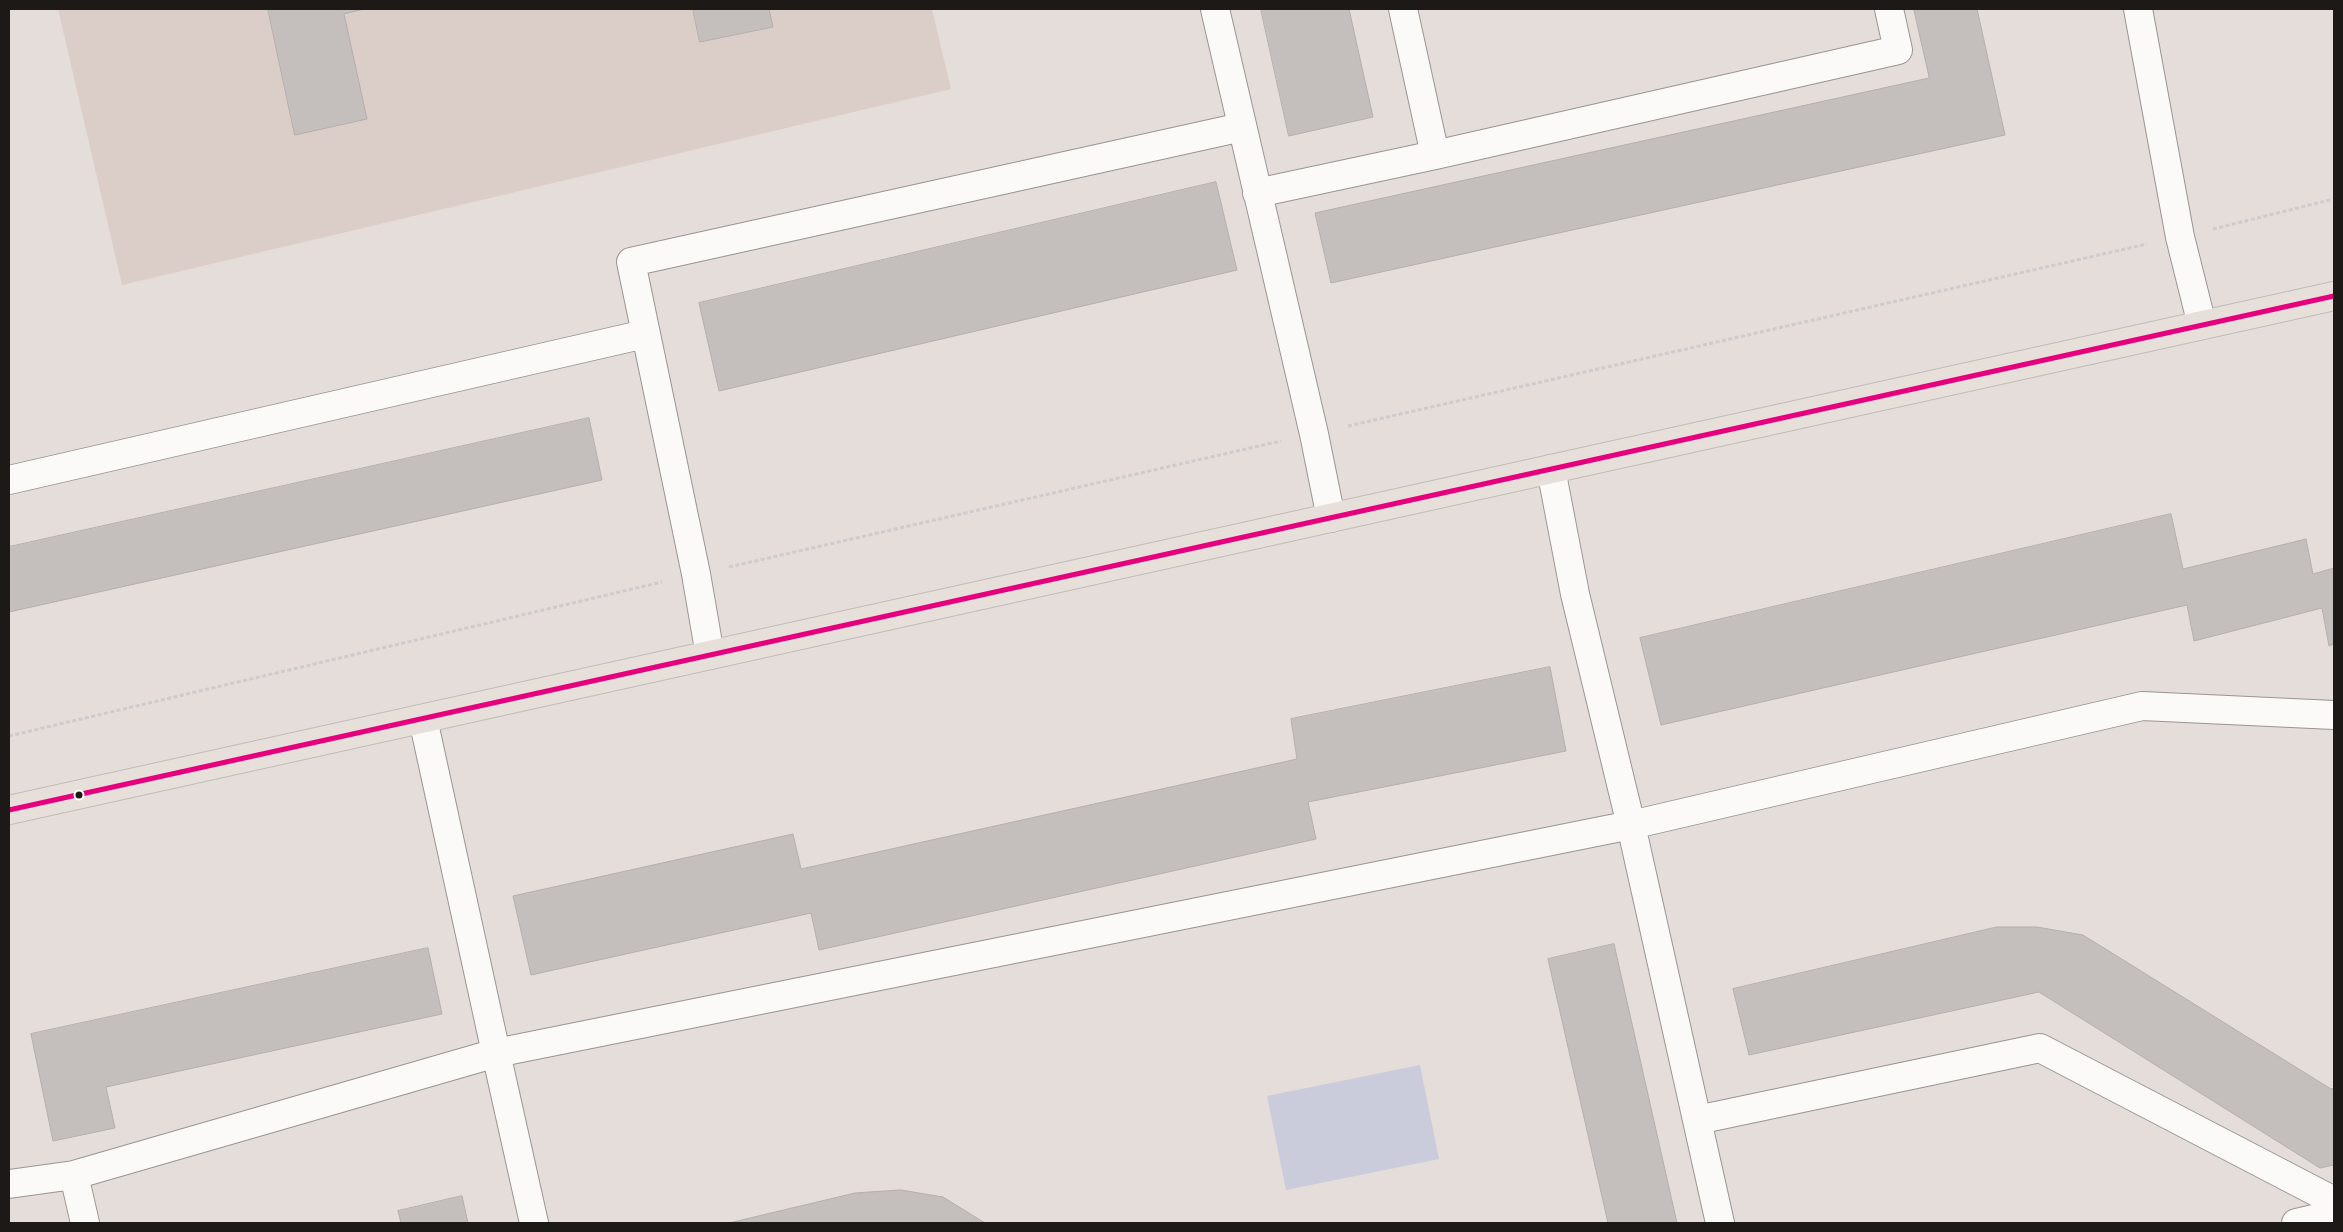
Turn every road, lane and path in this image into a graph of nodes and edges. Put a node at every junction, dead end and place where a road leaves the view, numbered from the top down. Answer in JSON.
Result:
{"nodes":[{"id":1,"x":1215,"y":9,"type":"edge"},
{"id":2,"x":1403,"y":9,"type":"edge"},
{"id":3,"x":1890,"y":9,"type":"edge"},
{"id":4,"x":2138,"y":9,"type":"edge"},
{"id":5,"x":1242,"y":127,"type":"junction"},
{"id":6,"x":1435,"y":155,"type":"junction"},
{"id":7,"x":1257,"y":193,"type":"junction"},
{"id":8,"x":2334,"y":199,"type":"edge"},
{"id":9,"x":2180,"y":237,"type":"junction"},
{"id":10,"x":2334,"y":296,"type":"edge"},
{"id":11,"x":2202,"y":325,"type":"junction"},
{"id":12,"x":645,"y":334,"type":"junction"},
{"id":13,"x":1314,"y":434,"type":"junction"},
{"id":14,"x":1551,"y":469,"type":"junction"},
{"id":15,"x":9,"y":480,"type":"edge"},
{"id":16,"x":1331,"y":518,"type":"junction"},
{"id":17,"x":696,"y":574,"type":"junction"},
{"id":18,"x":710,"y":655,"type":"junction"},
{"id":19,"x":2334,"y":715,"type":"edge"},
{"id":20,"x":422,"y":719,"type":"junction"},
{"id":21,"x":9,"y":736,"type":"edge"},
{"id":22,"x":9,"y":810,"type":"edge"},
{"id":23,"x":1630,"y":825,"type":"junction"},
{"id":24,"x":496,"y":1053,"type":"junction"},
{"id":25,"x":1698,"y":1120,"type":"junction"},
{"id":26,"x":74,"y":1175,"type":"junction"},
{"id":27,"x":9,"y":1184,"type":"edge"},
{"id":28,"x":2334,"y":1201,"type":"edge"},
{"id":29,"x":2334,"y":1214,"type":"edge"},
{"id":30,"x":85,"y":1223,"type":"edge"},
{"id":31,"x":534,"y":1223,"type":"edge"},
{"id":32,"x":1720,"y":1223,"type":"edge"},
{"id":33,"x":2296,"y":1223,"type":"edge"}],
"edges":[{"from":1,"to":5,"type":"lane"},
{"from":2,"to":6,"type":"lane"},
{"from":3,"to":6,"type":"lane"},
{"from":4,"to":9,"type":"lane"},
{"from":5,"to":7,"type":"lane"},
{"from":5,"to":12,"type":"lane"},
{"from":6,"to":7,"type":"lane"},
{"from":7,"to":13,"type":"lane"},
{"from":8,"to":9,"type":"path"},
{"from":9,"to":11,"type":"lane"},
{"from":9,"to":13,"type":"path"},
{"from":10,"to":11,"type":"main road"},
{"from":11,"to":14,"type":"main road"},
{"from":12,"to":15,"type":"lane"},
{"from":12,"to":17,"type":"lane"},
{"from":13,"to":16,"type":"lane"},
{"from":13,"to":17,"type":"path"},
{"from":14,"to":16,"type":"main road"},
{"from":14,"to":23,"type":"lane"},
{"from":16,"to":18,"type":"main road"},
{"from":17,"to":18,"type":"lane"},
{"from":17,"to":21,"type":"path"},
{"from":18,"to":20,"type":"main road"},
{"from":19,"to":23,"type":"lane"},
{"from":20,"to":22,"type":"main road"},
{"from":20,"to":24,"type":"lane"},
{"from":23,"to":24,"type":"lane"},
{"from":23,"to":25,"type":"lane"},
{"from":24,"to":26,"type":"lane"},
{"from":24,"to":31,"type":"lane"},
{"from":25,"to":28,"type":"lane"},
{"from":25,"to":32,"type":"lane"},
{"from":26,"to":27,"type":"lane"},
{"from":26,"to":30,"type":"lane"},
{"from":29,"to":33,"type":"lane"}]}
